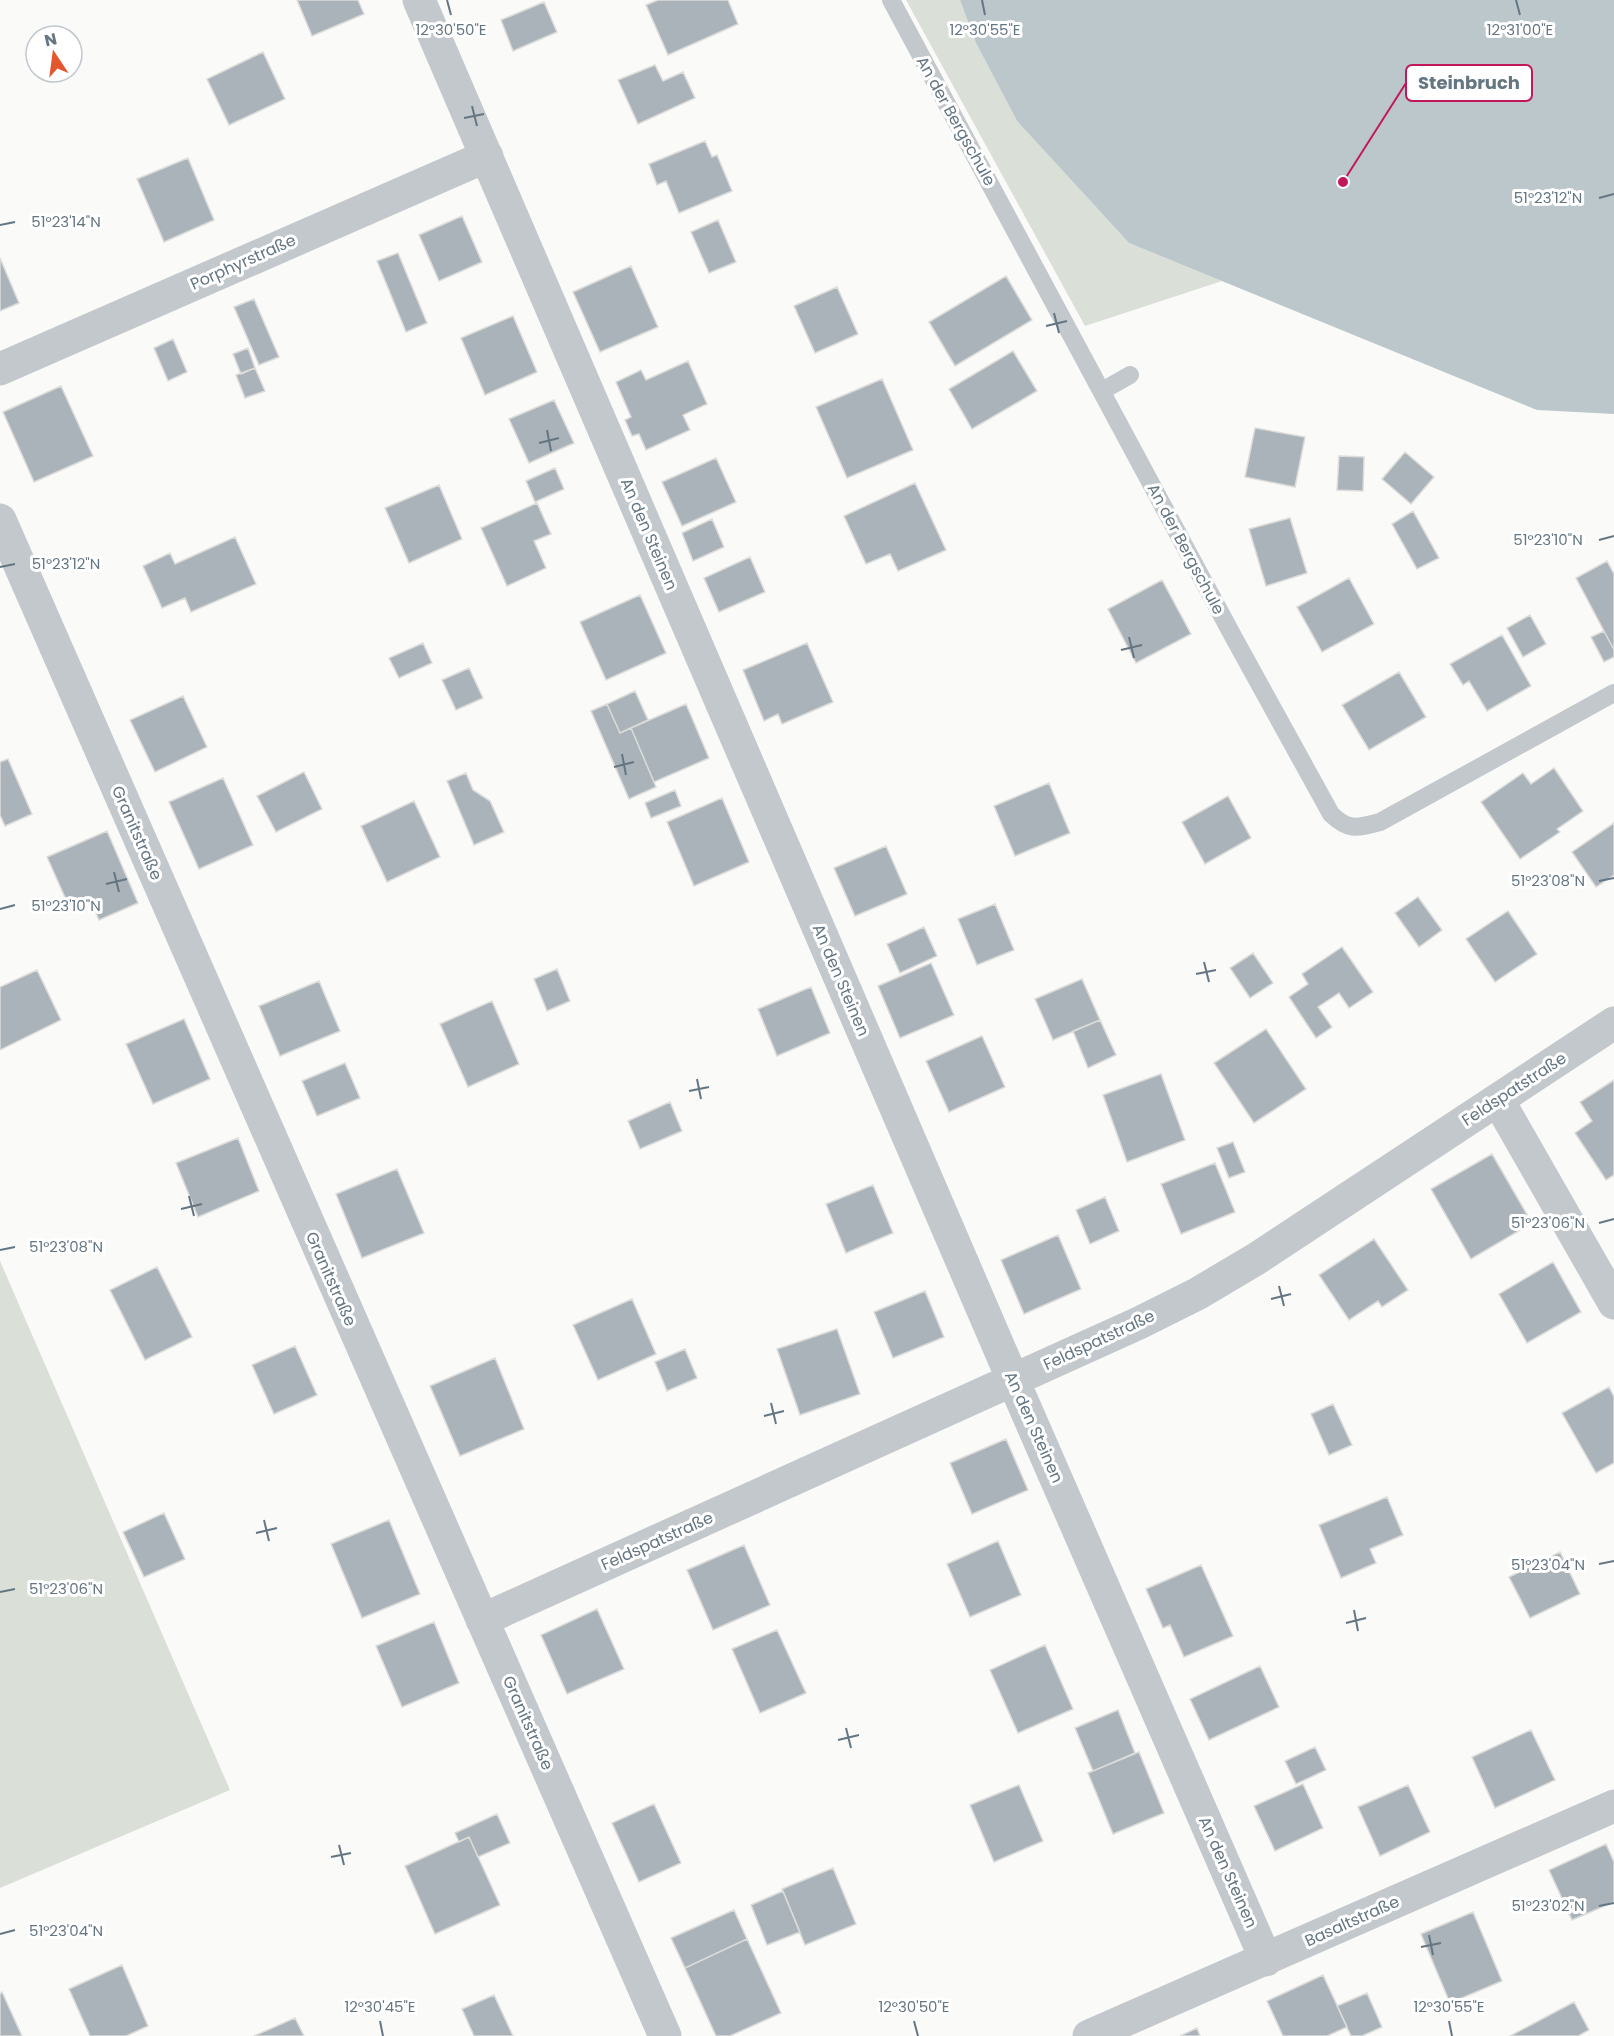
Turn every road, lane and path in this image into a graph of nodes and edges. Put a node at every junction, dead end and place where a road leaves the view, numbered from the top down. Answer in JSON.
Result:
{"nodes":[{"id":1,"x":419,"y":0,"type":"edge"},
{"id":2,"x":891,"y":0,"type":"edge"},
{"id":3,"x":487,"y":156,"type":"junction"},
{"id":4,"x":0,"y":369,"type":"edge"},
{"id":5,"x":1130,"y":375,"type":"dead end"},
{"id":6,"x":1102,"y":391,"type":"junction"},
{"id":7,"x":0,"y":520,"type":"edge"},
{"id":8,"x":1614,"y":693,"type":"edge"},
{"id":9,"x":1614,"y":1023,"type":"edge"},
{"id":10,"x":1498,"y":1100,"type":"junction"},
{"id":11,"x":1614,"y":1303,"type":"edge"},
{"id":12,"x":1013,"y":1380,"type":"junction"},
{"id":13,"x":482,"y":1620,"type":"junction"},
{"id":14,"x":1614,"y":1806,"type":"edge"},
{"id":15,"x":1266,"y":1960,"type":"junction"},
{"id":16,"x":665,"y":2036,"type":"edge"},
{"id":17,"x":1089,"y":2036,"type":"edge"}],
"edges":[{"from":1,"to":3,"type":"street","name":"An den Steinen"},
{"from":2,"to":6,"type":"lane","name":"An der Bergschule"},
{"from":3,"to":4,"type":"street","name":"Porphyrstraße"},
{"from":3,"to":12,"type":"street","name":"An den Steinen"},
{"from":5,"to":6,"type":"lane"},
{"from":6,"to":8,"type":"lane","name":"An der Bergschule"},
{"from":7,"to":13,"type":"street","name":"Granitstraße"},
{"from":9,"to":10,"type":"street","name":"Feldspatstraße"},
{"from":10,"to":11,"type":"street"},
{"from":10,"to":12,"type":"street","name":"Feldspatstraße"},
{"from":12,"to":13,"type":"street","name":"Feldspatstraße"},
{"from":12,"to":15,"type":"street","name":"An den Steinen"},
{"from":13,"to":16,"type":"street","name":"Granitstraße"},
{"from":14,"to":15,"type":"street","name":"Basaltstraße"},
{"from":15,"to":17,"type":"street","name":"Basaltstraße"}]}
